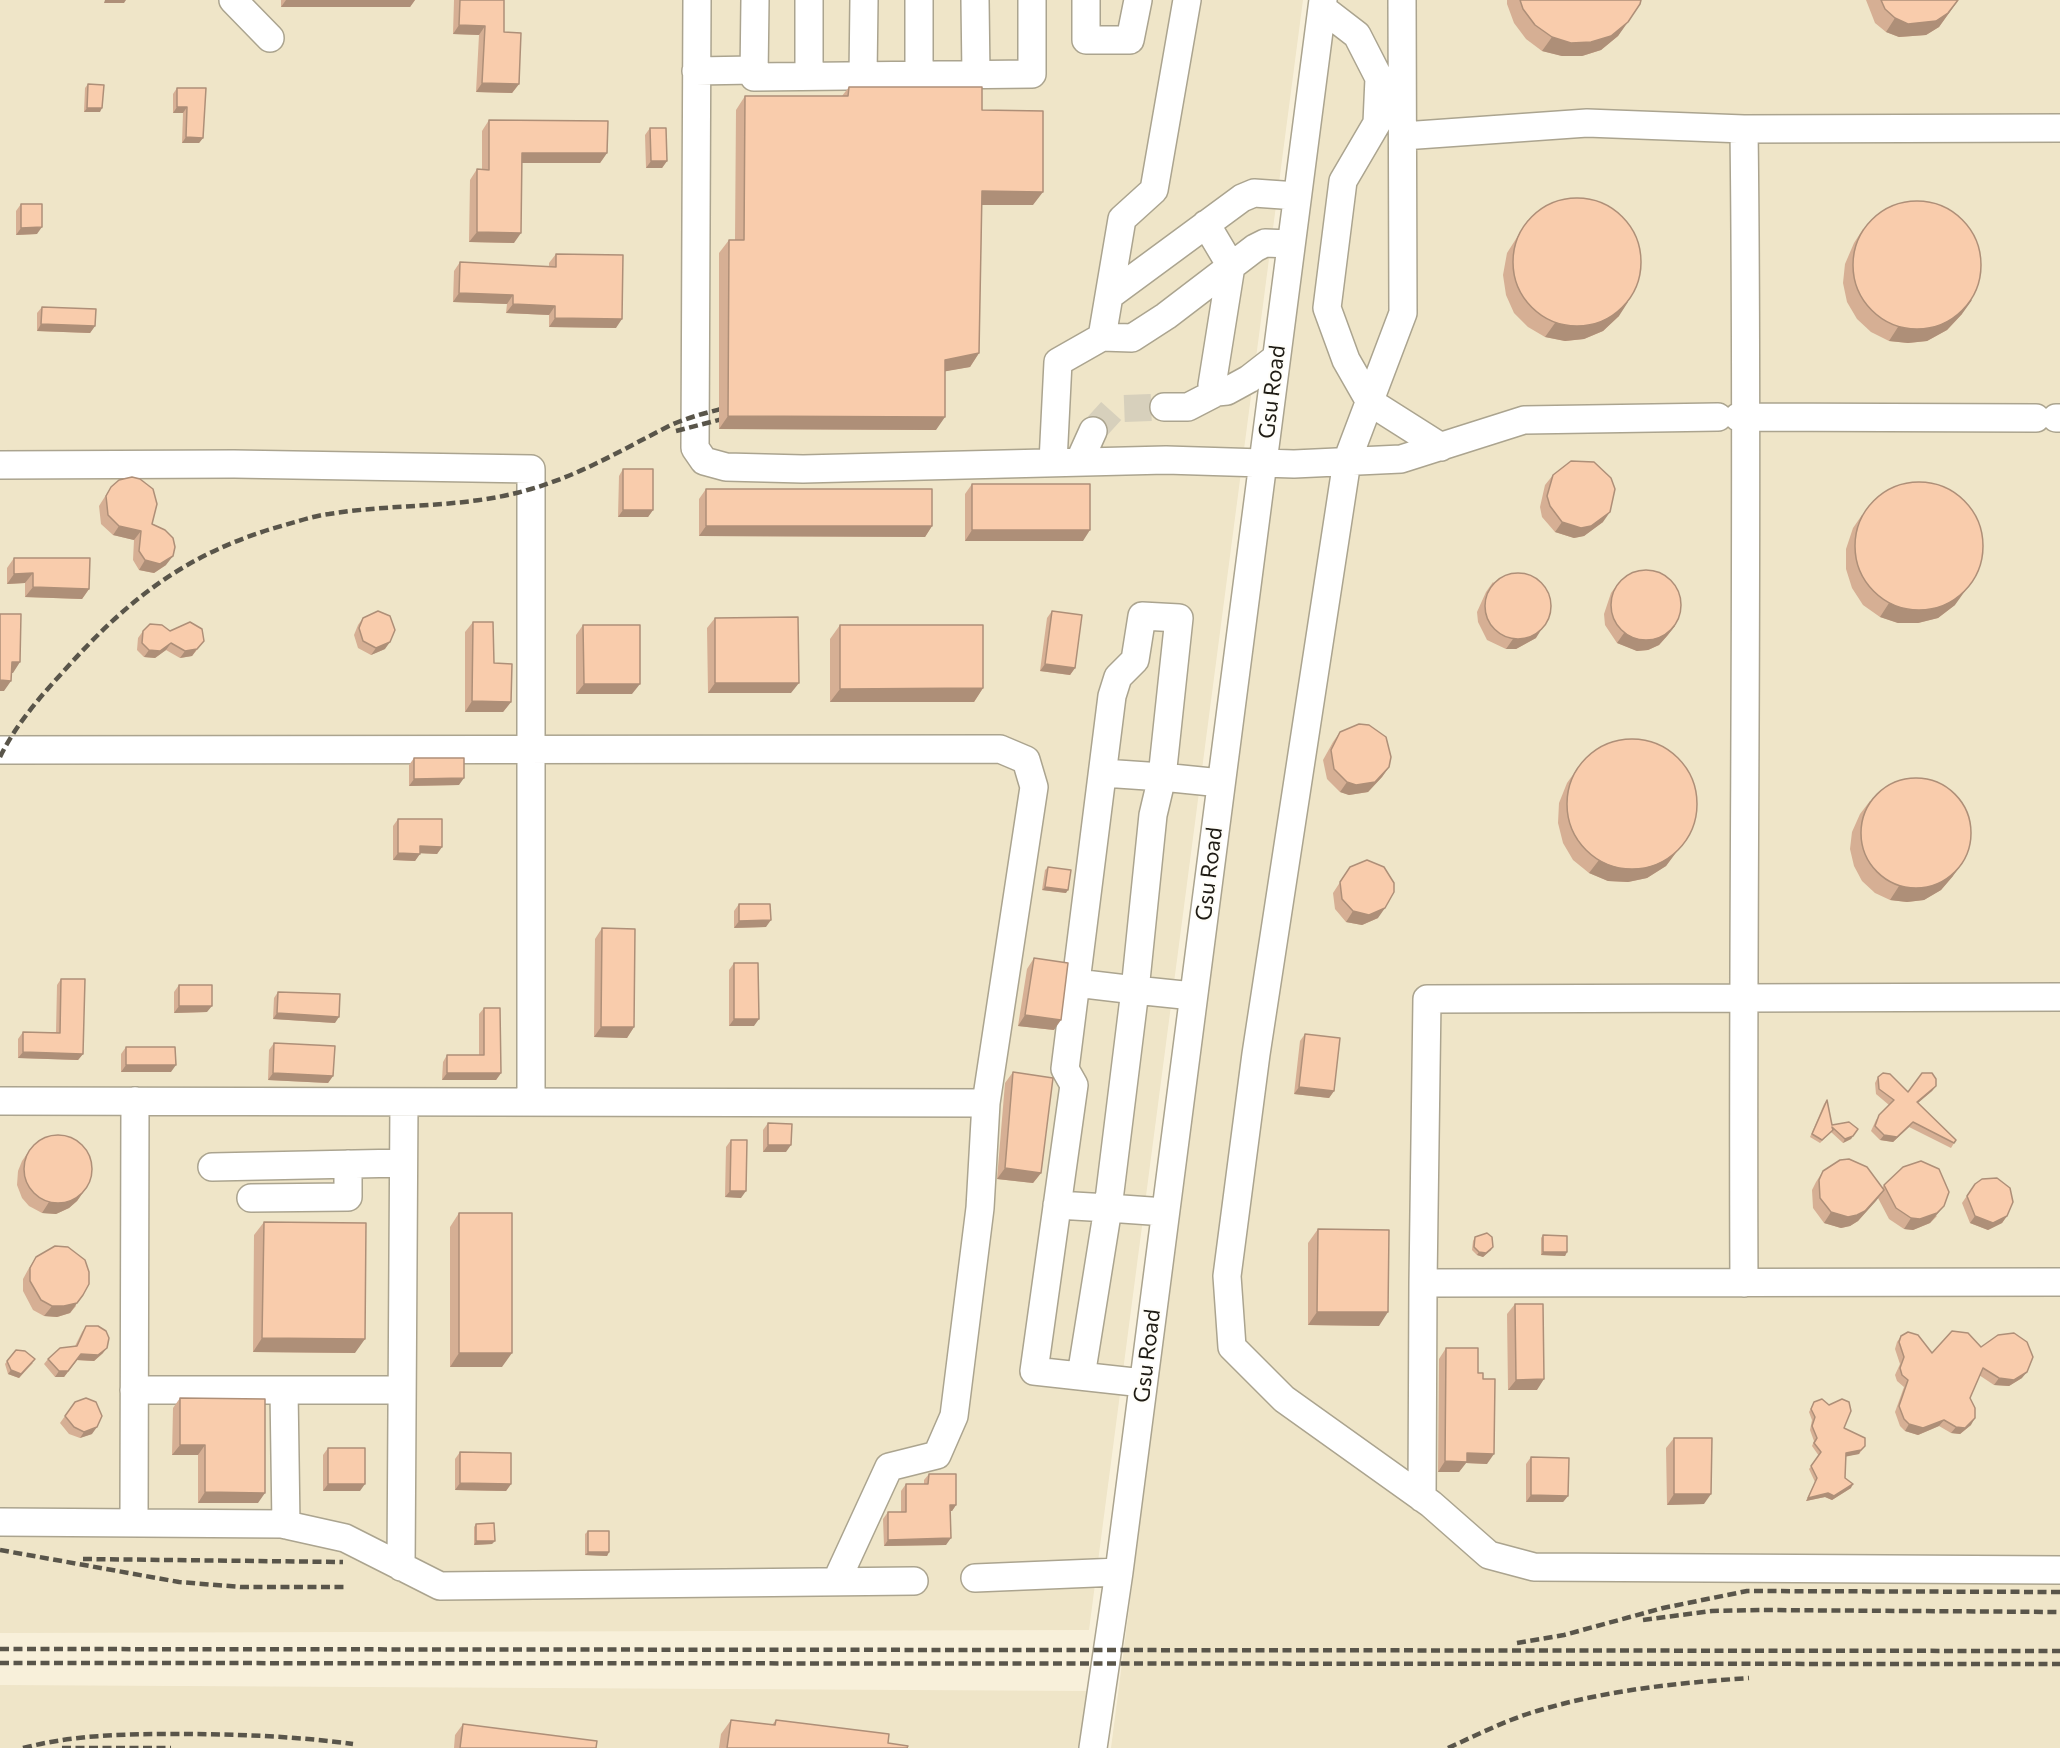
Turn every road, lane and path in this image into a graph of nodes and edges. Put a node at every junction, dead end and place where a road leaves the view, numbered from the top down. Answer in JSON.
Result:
{"nodes":[{"id":1,"x":233,"y":0,"type":"edge"},
{"id":2,"x":697,"y":0,"type":"edge"},
{"id":3,"x":754,"y":0,"type":"edge"},
{"id":4,"x":809,"y":0,"type":"edge"},
{"id":5,"x":864,"y":0,"type":"edge"},
{"id":6,"x":919,"y":0,"type":"edge"},
{"id":7,"x":975,"y":0,"type":"edge"},
{"id":8,"x":1032,"y":0,"type":"edge"},
{"id":9,"x":1086,"y":0,"type":"edge"},
{"id":10,"x":1138,"y":0,"type":"edge"},
{"id":11,"x":1187,"y":0,"type":"edge"},
{"id":12,"x":1402,"y":0,"type":"edge"},
{"id":13,"x":1322,"y":4,"type":"edge"},
{"id":14,"x":270,"y":38,"type":"dead end"},
{"id":15,"x":754,"y":70,"type":"junction"},
{"id":16,"x":696,"y":71,"type":"junction"},
{"id":17,"x":919,"y":75,"type":"junction"},
{"id":18,"x":976,"y":75,"type":"junction"},
{"id":19,"x":809,"y":76,"type":"junction"},
{"id":20,"x":863,"y":76,"type":"junction"},
{"id":21,"x":2060,"y":128,"type":"edge"},
{"id":22,"x":1744,"y":129,"type":"junction"},
{"id":23,"x":1402,"y":136,"type":"junction"},
{"id":24,"x":1297,"y":196,"type":"junction"},
{"id":25,"x":1206,"y":224,"type":"junction"},
{"id":26,"x":1291,"y":244,"type":"junction"},
{"id":27,"x":1231,"y":266,"type":"junction"},
{"id":28,"x":1109,"y":296,"type":"junction"},
{"id":29,"x":1102,"y":337,"type":"junction"},
{"id":30,"x":1276,"y":358,"type":"junction"},
{"id":31,"x":1216,"y":392,"type":"junction"},
{"id":32,"x":1370,"y":402,"type":"junction"},
{"id":33,"x":1164,"y":407,"type":"tunnel mouth"},
{"id":34,"x":1734,"y":417,"type":"junction"},
{"id":35,"x":2051,"y":418,"type":"edge"},
{"id":36,"x":1093,"y":431,"type":"tunnel mouth"},
{"id":37,"x":1441,"y":447,"type":"junction"},
{"id":38,"x":1347,"y":461,"type":"junction"},
{"id":39,"x":1066,"y":462,"type":"junction"},
{"id":40,"x":1263,"y":463,"type":"junction"},
{"id":41,"x":0,"y":465,"type":"edge"},
{"id":42,"x":0,"y":750,"type":"edge"},
{"id":43,"x":531,"y":751,"type":"junction"},
{"id":44,"x":1103,"y":773,"type":"junction"},
{"id":45,"x":1161,"y":777,"type":"junction"},
{"id":46,"x":1221,"y":783,"type":"junction"},
{"id":47,"x":1076,"y":983,"type":"junction"},
{"id":48,"x":1136,"y":990,"type":"junction"},
{"id":49,"x":1193,"y":996,"type":"junction"},
{"id":50,"x":2060,"y":997,"type":"edge"},
{"id":51,"x":1743,"y":998,"type":"junction"},
{"id":52,"x":0,"y":1101,"type":"edge"},
{"id":53,"x":135,"y":1101,"type":"junction"},
{"id":54,"x":404,"y":1102,"type":"junction"},
{"id":55,"x":531,"y":1102,"type":"junction"},
{"id":56,"x":986,"y":1103,"type":"junction"},
{"id":57,"x":404,"y":1163,"type":"junction"},
{"id":58,"x":348,"y":1164,"type":"junction"},
{"id":59,"x":212,"y":1167,"type":"dead end"},
{"id":60,"x":251,"y":1198,"type":"dead end"},
{"id":61,"x":1058,"y":1205,"type":"junction"},
{"id":62,"x":1108,"y":1208,"type":"junction"},
{"id":63,"x":1165,"y":1212,"type":"junction"},
{"id":64,"x":2060,"y":1282,"type":"edge"},
{"id":65,"x":1423,"y":1283,"type":"junction"},
{"id":66,"x":1744,"y":1283,"type":"junction"},
{"id":67,"x":1081,"y":1376,"type":"junction"},
{"id":68,"x":1143,"y":1383,"type":"junction"},
{"id":69,"x":134,"y":1390,"type":"junction"},
{"id":70,"x":284,"y":1390,"type":"junction"},
{"id":71,"x":402,"y":1390,"type":"junction"},
{"id":72,"x":1422,"y":1498,"type":"junction"},
{"id":73,"x":0,"y":1522,"type":"edge"},
{"id":74,"x":134,"y":1523,"type":"junction"},
{"id":75,"x":286,"y":1525,"type":"junction"},
{"id":76,"x":401,"y":1567,"type":"junction"},
{"id":77,"x":2060,"y":1570,"type":"edge"},
{"id":78,"x":1119,"y":1572,"type":"junction"},
{"id":79,"x":975,"y":1578,"type":"dead end"},
{"id":80,"x":914,"y":1581,"type":"dead end"},
{"id":81,"x":836,"y":1582,"type":"junction"},
{"id":82,"x":1093,"y":1748,"type":"edge"}],
"edges":[{"from":1,"to":14,"type":"street"},
{"from":2,"to":16,"type":"street"},
{"from":3,"to":15,"type":"street"},
{"from":4,"to":19,"type":"street"},
{"from":5,"to":20,"type":"street"},
{"from":6,"to":17,"type":"street"},
{"from":7,"to":18,"type":"street"},
{"from":8,"to":18,"type":"street"},
{"from":9,"to":10,"type":"street"},
{"from":11,"to":28,"type":"street"},
{"from":12,"to":23,"type":"street"},
{"from":13,"to":24,"type":"street","name":"Gsu Road"},
{"from":13,"to":32,"type":"street"},
{"from":15,"to":16,"type":"street"},
{"from":15,"to":19,"type":"street"},
{"from":16,"to":39,"type":"street"},
{"from":17,"to":18,"type":"street"},
{"from":17,"to":20,"type":"street"},
{"from":19,"to":20,"type":"street"},
{"from":21,"to":22,"type":"street"},
{"from":22,"to":23,"type":"street"},
{"from":22,"to":34,"type":"street"},
{"from":23,"to":32,"type":"street"},
{"from":24,"to":25,"type":"street"},
{"from":24,"to":26,"type":"street","name":"Gsu Road"},
{"from":25,"to":27,"type":"street"},
{"from":25,"to":28,"type":"street"},
{"from":26,"to":27,"type":"street"},
{"from":26,"to":30,"type":"street","name":"Gsu Road"},
{"from":27,"to":29,"type":"street"},
{"from":27,"to":31,"type":"street"},
{"from":28,"to":29,"type":"street"},
{"from":29,"to":39,"type":"street"},
{"from":30,"to":31,"type":"street"},
{"from":30,"to":40,"type":"street","name":"Gsu Road"},
{"from":31,"to":33,"type":"street"},
{"from":32,"to":37,"type":"street"},
{"from":32,"to":38,"type":"street"},
{"from":34,"to":35,"type":"street"},
{"from":34,"to":37,"type":"street"},
{"from":34,"to":51,"type":"street"},
{"from":36,"to":39,"type":"street"},
{"from":37,"to":38,"type":"street"},
{"from":38,"to":40,"type":"street"},
{"from":38,"to":72,"type":"street"},
{"from":39,"to":40,"type":"street"},
{"from":40,"to":46,"type":"street","name":"Gsu Road"},
{"from":41,"to":43,"type":"street"},
{"from":42,"to":43,"type":"street"},
{"from":43,"to":55,"type":"street"},
{"from":43,"to":56,"type":"street"},
{"from":44,"to":45,"type":"street"},
{"from":44,"to":45,"type":"street"},
{"from":44,"to":47,"type":"street"},
{"from":45,"to":46,"type":"street"},
{"from":45,"to":48,"type":"street"},
{"from":46,"to":49,"type":"street","name":"Gsu Road"},
{"from":47,"to":48,"type":"street"},
{"from":47,"to":61,"type":"street"},
{"from":48,"to":49,"type":"street"},
{"from":48,"to":62,"type":"street"},
{"from":49,"to":63,"type":"street","name":"Gsu Road"},
{"from":50,"to":51,"type":"street"},
{"from":51,"to":65,"type":"street"},
{"from":51,"to":66,"type":"street"},
{"from":52,"to":53,"type":"street"},
{"from":53,"to":54,"type":"street"},
{"from":53,"to":69,"type":"street"},
{"from":54,"to":55,"type":"street"},
{"from":54,"to":57,"type":"street"},
{"from":55,"to":56,"type":"street"},
{"from":56,"to":81,"type":"street"},
{"from":57,"to":58,"type":"street"},
{"from":57,"to":71,"type":"street"},
{"from":58,"to":59,"type":"street"},
{"from":58,"to":60,"type":"street"},
{"from":61,"to":62,"type":"street"},
{"from":61,"to":67,"type":"street"},
{"from":62,"to":63,"type":"street"},
{"from":62,"to":67,"type":"street"},
{"from":63,"to":68,"type":"street","name":"Gsu Road"},
{"from":64,"to":66,"type":"street"},
{"from":65,"to":66,"type":"street"},
{"from":65,"to":72,"type":"street"},
{"from":67,"to":68,"type":"street"},
{"from":68,"to":78,"type":"street","name":"Gsu Road"},
{"from":69,"to":70,"type":"street"},
{"from":69,"to":74,"type":"street"},
{"from":70,"to":71,"type":"street"},
{"from":70,"to":75,"type":"street"},
{"from":71,"to":76,"type":"street"},
{"from":72,"to":77,"type":"street"},
{"from":73,"to":74,"type":"street"},
{"from":74,"to":75,"type":"street"},
{"from":75,"to":76,"type":"street"},
{"from":76,"to":81,"type":"street"},
{"from":78,"to":79,"type":"street"},
{"from":78,"to":82,"type":"street","name":"Gsu Road"},
{"from":80,"to":81,"type":"street"}]}
